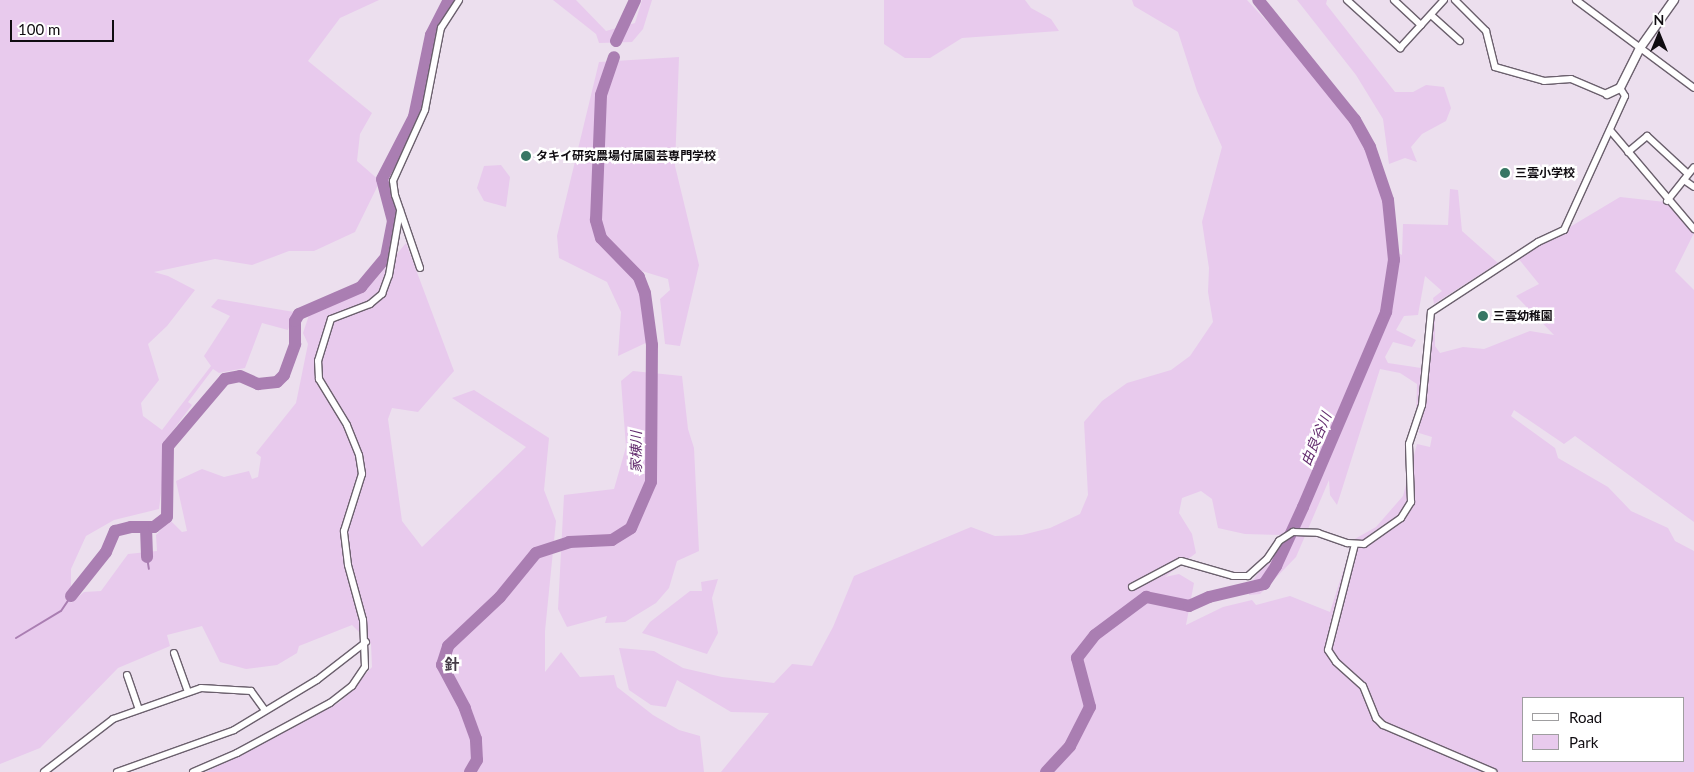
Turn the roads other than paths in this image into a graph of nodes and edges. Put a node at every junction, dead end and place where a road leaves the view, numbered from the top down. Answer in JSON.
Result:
{"nodes":[{"id":1,"x":459,"y":0,"type":"edge"},
{"id":2,"x":1347,"y":0,"type":"edge"},
{"id":3,"x":1394,"y":0,"type":"edge"},
{"id":4,"x":1455,"y":0,"type":"edge"},
{"id":5,"x":1576,"y":0,"type":"edge"},
{"id":6,"x":1674,"y":0,"type":"edge"},
{"id":7,"x":1443,"y":1,"type":"edge"},
{"id":8,"x":1431,"y":15,"type":"junction"},
{"id":9,"x":1421,"y":25,"type":"junction"},
{"id":10,"x":1460,"y":41,"type":"dead end"},
{"id":11,"x":1640,"y":48,"type":"junction"},
{"id":12,"x":1620,"y":88,"type":"junction"},
{"id":13,"x":1694,"y":88,"type":"edge"},
{"id":14,"x":1607,"y":94,"type":"joint"},
{"id":15,"x":1610,"y":130,"type":"junction"},
{"id":16,"x":1628,"y":152,"type":"junction"},
{"id":17,"x":1694,"y":167,"type":"edge"},
{"id":18,"x":1686,"y":177,"type":"junction"},
{"id":19,"x":1694,"y":187,"type":"edge"},
{"id":20,"x":1667,"y":201,"type":"junction"},
{"id":21,"x":400,"y":211,"type":"junction"},
{"id":22,"x":1694,"y":229,"type":"edge"},
{"id":23,"x":420,"y":268,"type":"dead end"},
{"id":24,"x":1355,"y":544,"type":"junction"},
{"id":25,"x":1132,"y":587,"type":"dead end"},
{"id":26,"x":366,"y":642,"type":"junction"},
{"id":27,"x":174,"y":653,"type":"dead end"},
{"id":28,"x":127,"y":675,"type":"dead end"},
{"id":29,"x":188,"y":692,"type":"junction"},
{"id":30,"x":139,"y":709,"type":"junction"},
{"id":31,"x":266,"y":710,"type":"junction"},
{"id":32,"x":44,"y":772,"type":"edge"},
{"id":33,"x":117,"y":772,"type":"edge"},
{"id":34,"x":193,"y":772,"type":"edge"},
{"id":35,"x":1493,"y":772,"type":"edge"}],
"edges":[{"from":1,"to":21,"type":"street"},
{"from":2,"to":9,"type":"street"},
{"from":3,"to":9,"type":"street"},
{"from":4,"to":14,"type":"street"},
{"from":5,"to":11,"type":"street"},
{"from":6,"to":11,"type":"street"},
{"from":7,"to":8,"type":"street"},
{"from":8,"to":9,"type":"street"},
{"from":8,"to":10,"type":"street"},
{"from":11,"to":12,"type":"street"},
{"from":11,"to":13,"type":"street"},
{"from":12,"to":14,"type":"street"},
{"from":12,"to":15,"type":"street"},
{"from":15,"to":16,"type":"street"},
{"from":15,"to":24,"type":"street"},
{"from":16,"to":18,"type":"street"},
{"from":16,"to":20,"type":"street"},
{"from":17,"to":18,"type":"street"},
{"from":18,"to":19,"type":"street"},
{"from":18,"to":20,"type":"street"},
{"from":20,"to":22,"type":"street"},
{"from":21,"to":23,"type":"street"},
{"from":21,"to":26,"type":"street"},
{"from":24,"to":25,"type":"street"},
{"from":24,"to":35,"type":"street"},
{"from":26,"to":31,"type":"street"},
{"from":26,"to":34,"type":"street"},
{"from":27,"to":29,"type":"street"},
{"from":28,"to":30,"type":"street"},
{"from":29,"to":30,"type":"street"},
{"from":29,"to":31,"type":"street"},
{"from":30,"to":32,"type":"street"},
{"from":31,"to":33,"type":"street"}]}
